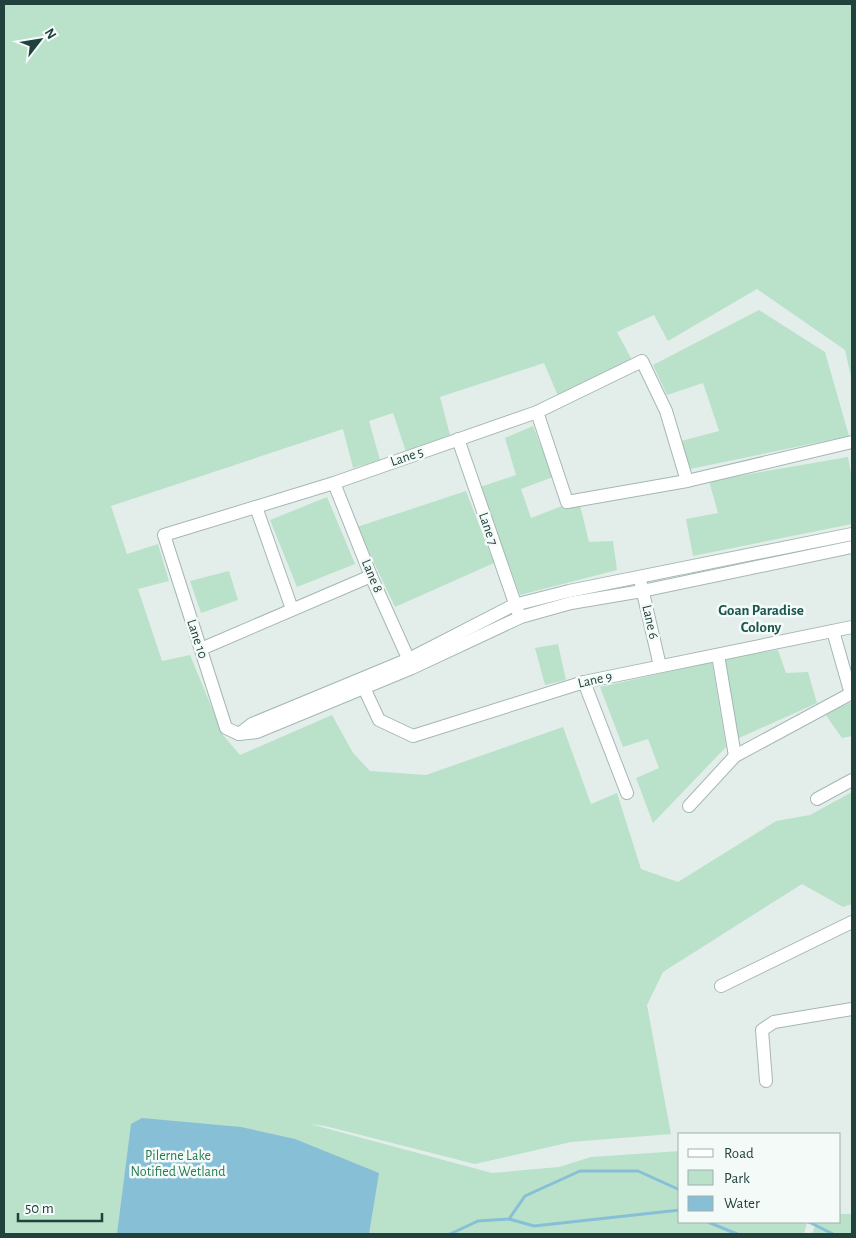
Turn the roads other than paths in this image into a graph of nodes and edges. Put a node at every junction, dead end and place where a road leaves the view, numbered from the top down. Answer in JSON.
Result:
{"nodes":[{"id":1,"x":537,"y":412,"type":"junction"},
{"id":2,"x":458,"y":439,"type":"junction"},
{"id":3,"x":852,"y":442,"type":"edge"},
{"id":4,"x":687,"y":481,"type":"junction"},
{"id":5,"x":334,"y":483,"type":"junction"},
{"id":6,"x":256,"y":506,"type":"junction"},
{"id":7,"x":852,"y":534,"type":"edge"},
{"id":8,"x":164,"y":535,"type":"joint"},
{"id":9,"x":852,"y":547,"type":"edge"},
{"id":10,"x":371,"y":576,"type":"junction"},
{"id":11,"x":639,"y":578,"type":"junction"},
{"id":12,"x":642,"y":592,"type":"junction"},
{"id":13,"x":514,"y":605,"type":"junction"},
{"id":14,"x":292,"y":609,"type":"junction"},
{"id":15,"x":521,"y":617,"type":"junction"},
{"id":16,"x":852,"y":627,"type":"edge"},
{"id":17,"x":833,"y":631,"type":"junction"},
{"id":18,"x":201,"y":648,"type":"junction"},
{"id":19,"x":718,"y":654,"type":"junction"},
{"id":20,"x":411,"y":664,"type":"junction"},
{"id":21,"x":660,"y":666,"type":"junction"},
{"id":22,"x":584,"y":682,"type":"junction"},
{"id":23,"x":364,"y":688,"type":"junction"},
{"id":24,"x":851,"y":694,"type":"edge"},
{"id":25,"x":240,"y":734,"type":"junction"},
{"id":26,"x":735,"y":756,"type":"junction"},
{"id":27,"x":852,"y":780,"type":"edge"},
{"id":28,"x":627,"y":793,"type":"dead end"},
{"id":29,"x":817,"y":799,"type":"dead end"},
{"id":30,"x":689,"y":806,"type":"dead end"},
{"id":31,"x":852,"y":922,"type":"edge"},
{"id":32,"x":721,"y":986,"type":"dead end"},
{"id":33,"x":852,"y":1009,"type":"edge"},
{"id":34,"x":766,"y":1081,"type":"dead end"}],
"edges":[{"from":1,"to":2,"type":"street","name":"Lane 5"},
{"from":1,"to":4,"type":"street"},
{"from":1,"to":4,"type":"street","name":"Lane 5"},
{"from":2,"to":5,"type":"street","name":"Lane 5"},
{"from":2,"to":13,"type":"street","name":"Lane 7"},
{"from":3,"to":4,"type":"street"},
{"from":5,"to":6,"type":"street","name":"Lane 5"},
{"from":5,"to":10,"type":"street","name":"Lane 8"},
{"from":6,"to":8,"type":"street","name":"Lane 5"},
{"from":6,"to":14,"type":"street"},
{"from":7,"to":11,"type":"street"},
{"from":8,"to":18,"type":"street","name":"Lane 10"},
{"from":9,"to":12,"type":"street"},
{"from":10,"to":14,"type":"street"},
{"from":10,"to":20,"type":"street","name":"Lane 8"},
{"from":11,"to":12,"type":"street","name":"Lane 6"},
{"from":11,"to":13,"type":"street"},
{"from":12,"to":15,"type":"street"},
{"from":12,"to":21,"type":"street","name":"Lane 6"},
{"from":13,"to":15,"type":"street","name":"Lane 7"},
{"from":13,"to":20,"type":"street"},
{"from":14,"to":18,"type":"street"},
{"from":15,"to":20,"type":"street"},
{"from":16,"to":17,"type":"street","name":"Lane 9"},
{"from":17,"to":19,"type":"street","name":"Lane 9"},
{"from":17,"to":24,"type":"street"},
{"from":18,"to":25,"type":"street","name":"Lane 10"},
{"from":19,"to":21,"type":"street","name":"Lane 9"},
{"from":19,"to":26,"type":"street"},
{"from":20,"to":23,"type":"street"},
{"from":20,"to":25,"type":"street"},
{"from":21,"to":22,"type":"street","name":"Lane 9"},
{"from":22,"to":23,"type":"street","name":"Lane 9"},
{"from":22,"to":28,"type":"street"},
{"from":23,"to":25,"type":"street"},
{"from":24,"to":26,"type":"street"},
{"from":26,"to":30,"type":"street"},
{"from":27,"to":29,"type":"street"},
{"from":31,"to":32,"type":"street"},
{"from":33,"to":34,"type":"street"}]}
